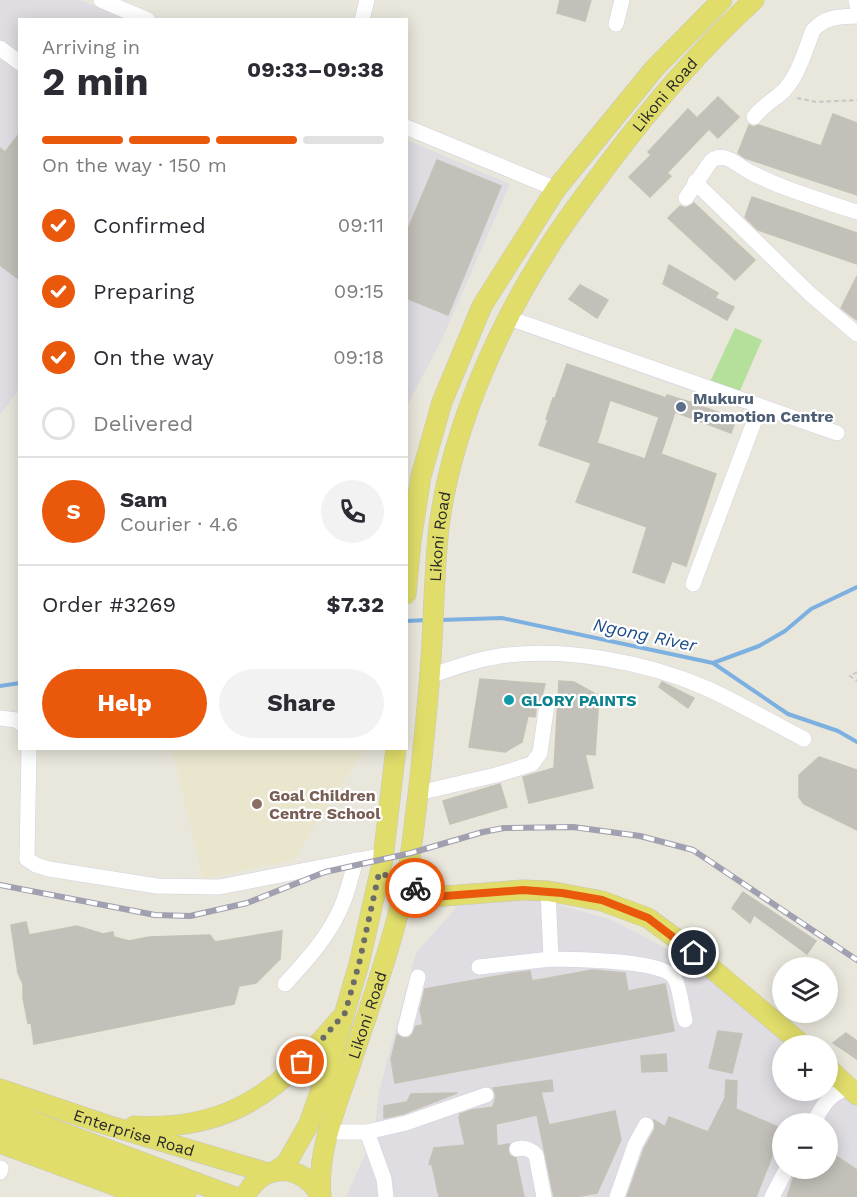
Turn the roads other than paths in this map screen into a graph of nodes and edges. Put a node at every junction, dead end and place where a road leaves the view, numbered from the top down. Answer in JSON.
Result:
{"nodes":[{"id":1,"x":101,"y":0,"type":"edge"},
{"id":2,"x":367,"y":0,"type":"edge"},
{"id":3,"x":622,"y":0,"type":"edge"},
{"id":4,"x":722,"y":0,"type":"edge"},
{"id":5,"x":754,"y":0,"type":"edge"},
{"id":6,"x":856,"y":0,"type":"edge"},
{"id":7,"x":857,"y":5,"type":"edge"},
{"id":8,"x":857,"y":16,"type":"edge"},
{"id":9,"x":143,"y":18,"type":"edge"},
{"id":10,"x":362,"y":18,"type":"edge"},
{"id":11,"x":616,"y":24,"type":"dead end"},
{"id":12,"x":0,"y":48,"type":"edge"},
{"id":13,"x":18,"y":62,"type":"edge"},
{"id":14,"x":754,"y":117,"type":"dead end"},
{"id":15,"x":408,"y":127,"type":"edge"},
{"id":16,"x":695,"y":182,"type":"junction"},
{"id":17,"x":556,"y":189,"type":"junction"},
{"id":18,"x":686,"y":198,"type":"dead end"},
{"id":19,"x":857,"y":212,"type":"edge"},
{"id":20,"x":509,"y":318,"type":"junction"},
{"id":21,"x":857,"y":334,"type":"edge"},
{"id":22,"x":760,"y":406,"type":"junction"},
{"id":23,"x":837,"y":433,"type":"dead end"},
{"id":24,"x":409,"y":542,"type":"edge"},
{"id":25,"x":408,"y":559,"type":"edge"},
{"id":26,"x":693,"y":584,"type":"dead end"},
{"id":27,"x":430,"y":668,"type":"junction"},
{"id":28,"x":547,"y":704,"type":"dead end"},
{"id":29,"x":0,"y":718,"type":"edge"},
{"id":30,"x":18,"y":722,"type":"edge"},
{"id":31,"x":804,"y":739,"type":"dead end"},
{"id":32,"x":29,"y":750,"type":"edge"},
{"id":33,"x":396,"y":750,"type":"edge"},
{"id":34,"x":418,"y":792,"type":"junction"},
{"id":35,"x":356,"y":860,"type":"junction"},
{"id":36,"x":381,"y":864,"type":"junction"},
{"id":37,"x":406,"y":882,"type":"junction"},
{"id":38,"x":548,"y":891,"type":"junction"},
{"id":39,"x":432,"y":897,"type":"junction"},
{"id":40,"x":398,"y":911,"type":"junction"},
{"id":41,"x":368,"y":925,"type":"junction"},
{"id":42,"x":551,"y":959,"type":"junction"},
{"id":43,"x":479,"y":967,"type":"dead end"},
{"id":44,"x":418,"y":977,"type":"dead end"},
{"id":45,"x":285,"y":984,"type":"dead end"},
{"id":46,"x":345,"y":1013,"type":"junction"},
{"id":47,"x":685,"y":1020,"type":"dead end"},
{"id":48,"x":405,"y":1029,"type":"dead end"},
{"id":49,"x":791,"y":1035,"type":"edge"},
{"id":50,"x":838,"y":1077,"type":"edge"},
{"id":51,"x":0,"y":1089,"type":"edge"},
{"id":52,"x":853,"y":1091,"type":"edge"},
{"id":53,"x":486,"y":1095,"type":"dead end"},
{"id":54,"x":0,"y":1109,"type":"edge"},
{"id":55,"x":818,"y":1113,"type":"edge"},
{"id":56,"x":107,"y":1125,"type":"junction"},
{"id":57,"x":646,"y":1125,"type":"dead end"},
{"id":58,"x":0,"y":1129,"type":"edge"},
{"id":59,"x":328,"y":1132,"type":"junction"},
{"id":60,"x":367,"y":1132,"type":"junction"},
{"id":61,"x":0,"y":1143,"type":"edge"},
{"id":62,"x":296,"y":1149,"type":"junction"},
{"id":63,"x":517,"y":1149,"type":"dead end"},
{"id":64,"x":321,"y":1158,"type":"junction"},
{"id":65,"x":272,"y":1172,"type":"junction"},
{"id":66,"x":782,"y":1179,"type":"edge"},
{"id":67,"x":321,"y":1196,"type":"edge"},
{"id":68,"x":146,"y":1197,"type":"edge"},
{"id":69,"x":186,"y":1197,"type":"edge"},
{"id":70,"x":235,"y":1197,"type":"edge"},
{"id":71,"x":245,"y":1197,"type":"edge"},
{"id":72,"x":386,"y":1197,"type":"edge"},
{"id":73,"x":544,"y":1197,"type":"edge"},
{"id":74,"x":618,"y":1197,"type":"edge"},
{"id":75,"x":772,"y":1197,"type":"edge"}],
"edges":[{"from":1,"to":9,"type":"street"},
{"from":2,"to":10,"type":"street"},
{"from":3,"to":11,"type":"street"},
{"from":4,"to":17,"type":"main road","name":"Likoni Road"},
{"from":5,"to":20,"type":"main road","name":"Likoni Road"},
{"from":6,"to":7,"type":"street"},
{"from":8,"to":14,"type":"street"},
{"from":12,"to":13,"type":"street"},
{"from":15,"to":17,"type":"street"},
{"from":16,"to":18,"type":"street"},
{"from":16,"to":19,"type":"street"},
{"from":16,"to":21,"type":"street"},
{"from":17,"to":24,"type":"main road","name":"Likoni Road"},
{"from":20,"to":22,"type":"street"},
{"from":20,"to":27,"type":"main road","name":"Likoni Road"},
{"from":22,"to":23,"type":"street"},
{"from":22,"to":26,"type":"street"},
{"from":24,"to":25,"type":"main road","name":"Likoni Road"},
{"from":27,"to":31,"type":"street"},
{"from":27,"to":34,"type":"main road","name":"Likoni Road"},
{"from":28,"to":34,"type":"street"},
{"from":29,"to":30,"type":"street"},
{"from":32,"to":35,"type":"street"},
{"from":33,"to":36,"type":"main road","name":"Likoni Road"},
{"from":34,"to":37,"type":"main road","name":"Likoni Road"},
{"from":35,"to":36,"type":"street"},
{"from":35,"to":45,"type":"street"},
{"from":36,"to":37,"type":"main road"},
{"from":36,"to":41,"type":"main road","name":"Likoni Road"},
{"from":37,"to":39,"type":"main road"},
{"from":37,"to":40,"type":"main road","name":"Likoni Road"},
{"from":38,"to":39,"type":"main road"},
{"from":38,"to":42,"type":"street"},
{"from":38,"to":49,"type":"main road"},
{"from":39,"to":40,"type":"main road"},
{"from":40,"to":41,"type":"main road"},
{"from":40,"to":59,"type":"main road","name":"Likoni Road"},
{"from":41,"to":46,"type":"main road","name":"Likoni Road"},
{"from":42,"to":43,"type":"street"},
{"from":42,"to":47,"type":"street"},
{"from":44,"to":48,"type":"street"},
{"from":46,"to":56,"type":"main road"},
{"from":46,"to":62,"type":"main road","name":"Likoni Road"},
{"from":50,"to":52,"type":"main road"},
{"from":51,"to":56,"type":"main road","name":"Enterprise Road"},
{"from":52,"to":55,"type":"street"},
{"from":53,"to":60,"type":"street"},
{"from":54,"to":70,"type":"main road"},
{"from":56,"to":65,"type":"main road","name":"Enterprise Road"},
{"from":57,"to":74,"type":"street"},
{"from":58,"to":69,"type":"main road"},
{"from":59,"to":60,"type":"street"},
{"from":59,"to":64,"type":"main road","name":"Likoni Road"},
{"from":60,"to":72,"type":"street"},
{"from":61,"to":68,"type":"main road"},
{"from":62,"to":64,"type":"main road"},
{"from":62,"to":65,"type":"main road","name":"Likoni Road"},
{"from":63,"to":73,"type":"street"},
{"from":64,"to":67,"type":"main road","name":"Likoni Road"},
{"from":65,"to":67,"type":"main road","name":"Enterprise Road"},
{"from":65,"to":71,"type":"main road","name":"Likoni Road"},
{"from":66,"to":75,"type":"street"}]}
